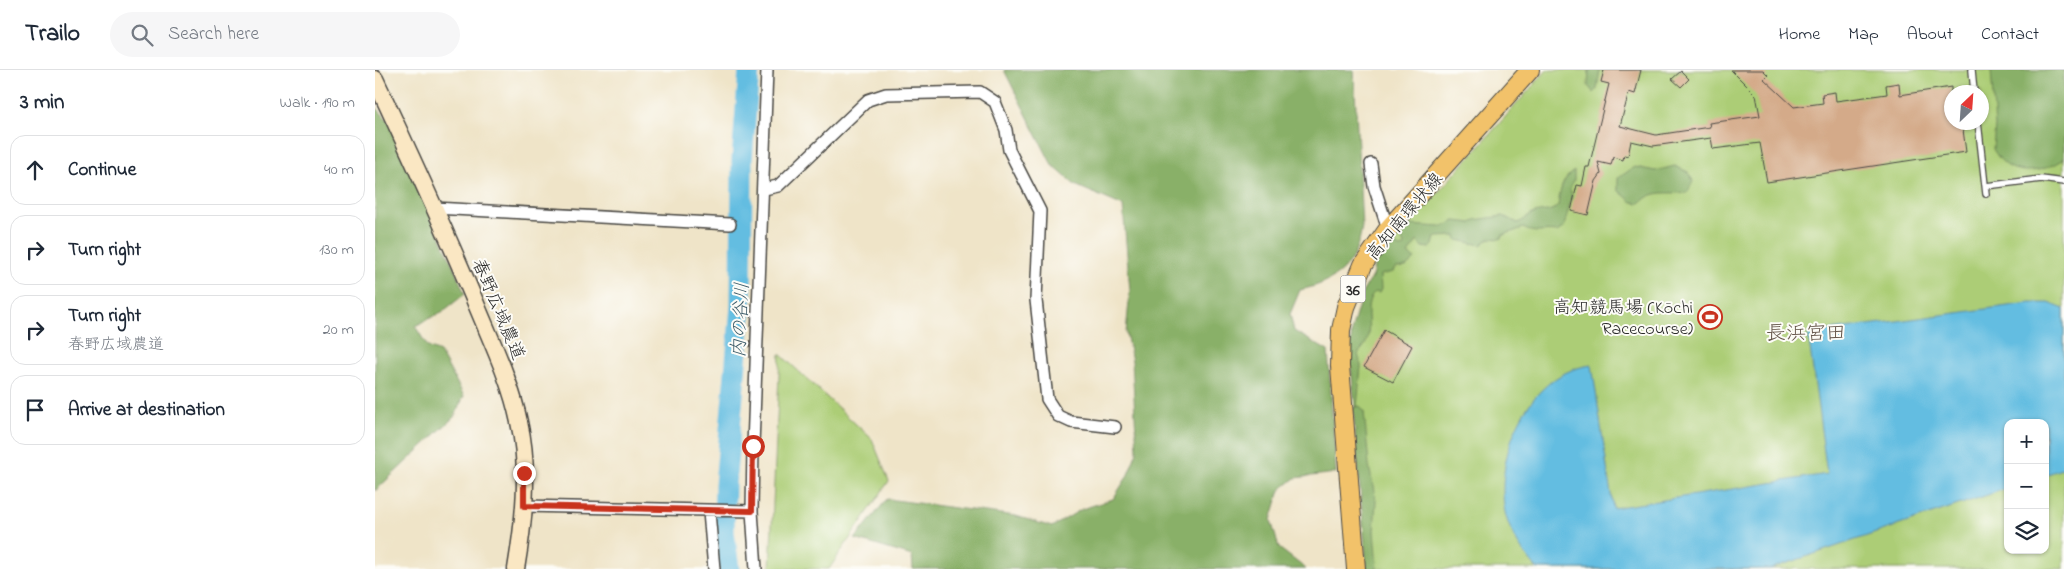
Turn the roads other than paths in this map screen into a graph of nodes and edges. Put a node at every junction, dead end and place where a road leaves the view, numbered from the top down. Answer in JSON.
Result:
{"nodes":[{"id":1,"x":767,"y":70,"type":"edge"},
{"id":2,"x":1530,"y":70,"type":"edge"},
{"id":3,"x":1971,"y":70,"type":"edge"},
{"id":4,"x":375,"y":79,"type":"edge"},
{"id":5,"x":1973,"y":85,"type":"edge"},
{"id":6,"x":1979,"y":130,"type":"edge"},
{"id":7,"x":1371,"y":164,"type":"dead end"},
{"id":8,"x":2064,"y":182,"type":"edge"},
{"id":9,"x":1986,"y":186,"type":"junction"},
{"id":10,"x":764,"y":189,"type":"junction"},
{"id":11,"x":1986,"y":194,"type":"dead end"},
{"id":12,"x":435,"y":208,"type":"junction"},
{"id":13,"x":730,"y":224,"type":"dead end"},
{"id":14,"x":1388,"y":229,"type":"junction"},
{"id":15,"x":1115,"y":427,"type":"dead end"},
{"id":16,"x":524,"y":506,"type":"junction"},
{"id":17,"x":711,"y":511,"type":"junction"},
{"id":18,"x":748,"y":512,"type":"junction"},
{"id":19,"x":516,"y":569,"type":"edge"},
{"id":20,"x":714,"y":569,"type":"edge"},
{"id":21,"x":756,"y":569,"type":"edge"},
{"id":22,"x":1356,"y":569,"type":"edge"}],
"edges":[{"from":1,"to":10,"type":"street"},
{"from":2,"to":14,"type":"main road","name":"高知南環状線","number":"36"},
{"from":3,"to":5,"type":"lane"},
{"from":4,"to":12,"type":"street","name":"春野広域農道"},
{"from":6,"to":9,"type":"lane"},
{"from":7,"to":14,"type":"street"},
{"from":8,"to":9,"type":"lane"},
{"from":9,"to":11,"type":"lane"},
{"from":10,"to":15,"type":"street"},
{"from":10,"to":18,"type":"street"},
{"from":12,"to":13,"type":"street"},
{"from":12,"to":16,"type":"street","name":"春野広域農道"},
{"from":14,"to":22,"type":"main road","name":"高知南環状線","number":"36"},
{"from":16,"to":17,"type":"street"},
{"from":16,"to":19,"type":"street","name":"春野広域農道"},
{"from":17,"to":18,"type":"street"},
{"from":17,"to":20,"type":"street"},
{"from":18,"to":21,"type":"street"}]}
